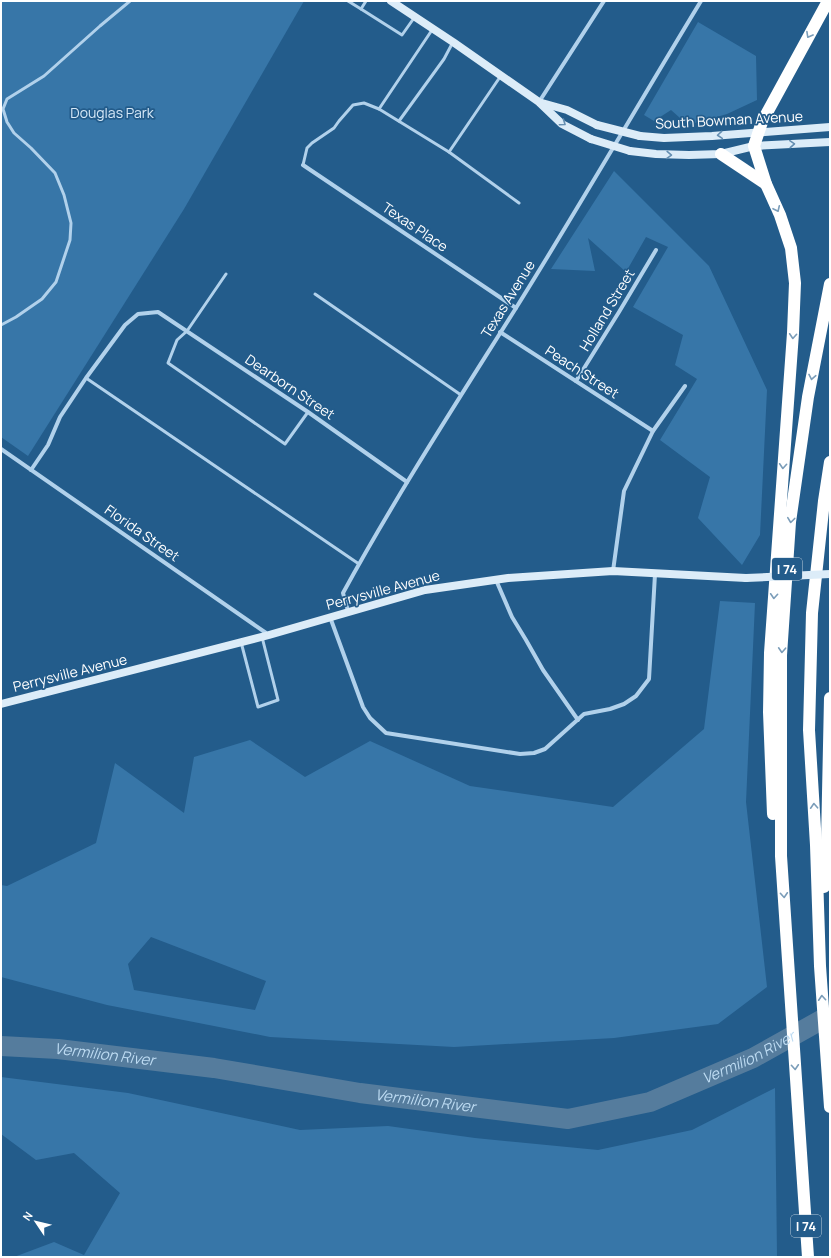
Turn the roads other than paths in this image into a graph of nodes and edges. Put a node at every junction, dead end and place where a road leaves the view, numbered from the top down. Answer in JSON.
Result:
{"nodes":[{"id":1,"x":130,"y":1,"type":"edge"},
{"id":2,"x":348,"y":1,"type":"edge"},
{"id":3,"x":366,"y":1,"type":"edge"},
{"id":4,"x":391,"y":1,"type":"edge"},
{"id":5,"x":603,"y":1,"type":"edge"},
{"id":6,"x":701,"y":1,"type":"edge"},
{"id":7,"x":828,"y":1,"type":"edge"},
{"id":8,"x":361,"y":9,"type":"junction"},
{"id":9,"x":415,"y":16,"type":"junction"},
{"id":10,"x":433,"y":28,"type":"junction"},
{"id":11,"x":453,"y":42,"type":"junction"},
{"id":12,"x":501,"y":75,"type":"junction"},
{"id":13,"x":539,"y":102,"type":"junction"},
{"id":14,"x":379,"y":109,"type":"junction"},
{"id":15,"x":399,"y":121,"type":"junction"},
{"id":16,"x":830,"y":127,"type":"edge"},
{"id":17,"x":759,"y":132,"type":"junction"},
{"id":18,"x":830,"y":142,"type":"edge"},
{"id":19,"x":754,"y":146,"type":"junction"},
{"id":20,"x":448,"y":152,"type":"junction"},
{"id":21,"x":721,"y":154,"type":"junction"},
{"id":22,"x":303,"y":165,"type":"joint"},
{"id":23,"x":766,"y":184,"type":"junction"},
{"id":24,"x":519,"y":203,"type":"dead end"},
{"id":25,"x":656,"y":250,"type":"dead end"},
{"id":26,"x":226,"y":274,"type":"dead end"},
{"id":27,"x":830,"y":284,"type":"edge"},
{"id":28,"x":315,"y":294,"type":"dead end"},
{"id":29,"x":516,"y":308,"type":"junction"},
{"id":30,"x":1,"y":325,"type":"edge"},
{"id":31,"x":187,"y":331,"type":"junction"},
{"id":32,"x":500,"y":332,"type":"junction"},
{"id":33,"x":86,"y":378,"type":"junction"},
{"id":34,"x":576,"y":381,"type":"junction"},
{"id":35,"x":685,"y":386,"type":"dead end"},
{"id":36,"x":462,"y":395,"type":"junction"},
{"id":37,"x":308,"y":412,"type":"junction"},
{"id":38,"x":653,"y":431,"type":"junction"},
{"id":39,"x":1,"y":449,"type":"edge"},
{"id":40,"x":830,"y":462,"type":"edge"},
{"id":41,"x":31,"y":470,"type":"junction"},
{"id":42,"x":407,"y":482,"type":"junction"},
{"id":43,"x":359,"y":564,"type":"junction"},
{"id":44,"x":613,"y":571,"type":"junction"},
{"id":45,"x":655,"y":574,"type":"junction"},
{"id":46,"x":830,"y":574,"type":"edge"},
{"id":47,"x":496,"y":580,"type":"junction"},
{"id":48,"x":348,"y":611,"type":"junction"},
{"id":49,"x":330,"y":617,"type":"junction"},
{"id":50,"x":266,"y":636,"type":"junction"},
{"id":51,"x":241,"y":642,"type":"junction"},
{"id":52,"x":830,"y":698,"type":"edge"},
{"id":53,"x":1,"y":704,"type":"edge"},
{"id":54,"x":578,"y":720,"type":"junction"},
{"id":55,"x":822,"y":843,"type":"junction"},
{"id":56,"x":781,"y":856,"type":"junction"},
{"id":57,"x":830,"y":1107,"type":"edge"},
{"id":58,"x":808,"y":1257,"type":"edge"}],
"edges":[{"from":1,"to":30,"type":"lane"},
{"from":2,"to":8,"type":"lane"},
{"from":3,"to":8,"type":"lane"},
{"from":4,"to":9,"type":"street","name":"South Bowman Avenue"},
{"from":5,"to":13,"type":"street"},
{"from":6,"to":29,"type":"street","name":"Texas Avenue"},
{"from":7,"to":17,"type":"highway","one_way":true},
{"from":8,"to":9,"type":"lane"},
{"from":9,"to":10,"type":"street","name":"South Bowman Avenue"},
{"from":10,"to":11,"type":"street","name":"South Bowman Avenue"},
{"from":10,"to":14,"type":"lane"},
{"from":11,"to":12,"type":"street","name":"South Bowman Avenue"},
{"from":11,"to":15,"type":"lane"},
{"from":12,"to":13,"type":"street","name":"South Bowman Avenue"},
{"from":12,"to":20,"type":"lane"},
{"from":17,"to":13,"type":"street","name":"South Bowman Avenue","one_way":true,"bridge":true},
{"from":13,"to":21,"type":"street","name":"South Bowman Avenue","one_way":true,"bridge":true},
{"from":14,"to":15,"type":"lane"},
{"from":14,"to":22,"type":"lane"},
{"from":15,"to":20,"type":"lane"},
{"from":16,"to":17,"type":"street","name":"South Bowman Avenue"},
{"from":17,"to":19,"type":"highway"},
{"from":19,"to":18,"type":"street","name":"South Bowman Avenue","one_way":true},
{"from":19,"to":21,"type":"street","name":"South Bowman Avenue"},
{"from":19,"to":23,"type":"highway"},
{"from":20,"to":24,"type":"lane"},
{"from":21,"to":23,"type":"highway"},
{"from":22,"to":29,"type":"street","name":"Texas Place"},
{"from":23,"to":56,"type":"highway","one_way":true},
{"from":25,"to":34,"type":"street","name":"Holland Street"},
{"from":26,"to":31,"type":"lane"},
{"from":27,"to":56,"type":"highway","number":"I 74","one_way":true},
{"from":28,"to":36,"type":"lane"},
{"from":29,"to":32,"type":"street","name":"Texas Avenue"},
{"from":31,"to":33,"type":"street","name":"Dearborn Street"},
{"from":31,"to":37,"type":"street","name":"Dearborn Street"},
{"from":31,"to":37,"type":"lane"},
{"from":32,"to":34,"type":"street","name":"Peach Street"},
{"from":32,"to":36,"type":"street","name":"Texas Avenue"},
{"from":33,"to":41,"type":"street"},
{"from":33,"to":43,"type":"lane"},
{"from":34,"to":38,"type":"street","name":"Peach Street"},
{"from":35,"to":38,"type":"street"},
{"from":36,"to":42,"type":"street","name":"Texas Avenue"},
{"from":37,"to":42,"type":"street","name":"Dearborn Street"},
{"from":38,"to":44,"type":"street"},
{"from":39,"to":41,"type":"street","name":"Florida Street"},
{"from":55,"to":40,"type":"highway","number":"I 74","one_way":true},
{"from":41,"to":50,"type":"street","name":"Florida Street"},
{"from":42,"to":43,"type":"street","name":"Texas Avenue"},
{"from":43,"to":48,"type":"street","name":"Texas Avenue"},
{"from":44,"to":45,"type":"street","name":"Perrysville Avenue"},
{"from":44,"to":47,"type":"street","name":"Perrysville Avenue"},
{"from":45,"to":46,"type":"street","name":"Perrysville Avenue","bridge":true},
{"from":45,"to":54,"type":"street"},
{"from":47,"to":48,"type":"street","name":"Perrysville Avenue"},
{"from":47,"to":54,"type":"street"},
{"from":48,"to":49,"type":"street","name":"Perrysville Avenue"},
{"from":49,"to":50,"type":"street","name":"Perrysville Avenue"},
{"from":49,"to":54,"type":"street"},
{"from":50,"to":51,"type":"street","name":"Perrysville Avenue"},
{"from":50,"to":51,"type":"lane"},
{"from":51,"to":53,"type":"street","name":"Perrysville Avenue"},
{"from":52,"to":55,"type":"highway"},
{"from":57,"to":55,"type":"highway","number":"I 74","one_way":true},
{"from":56,"to":58,"type":"highway","number":"I 74","one_way":true}]}
